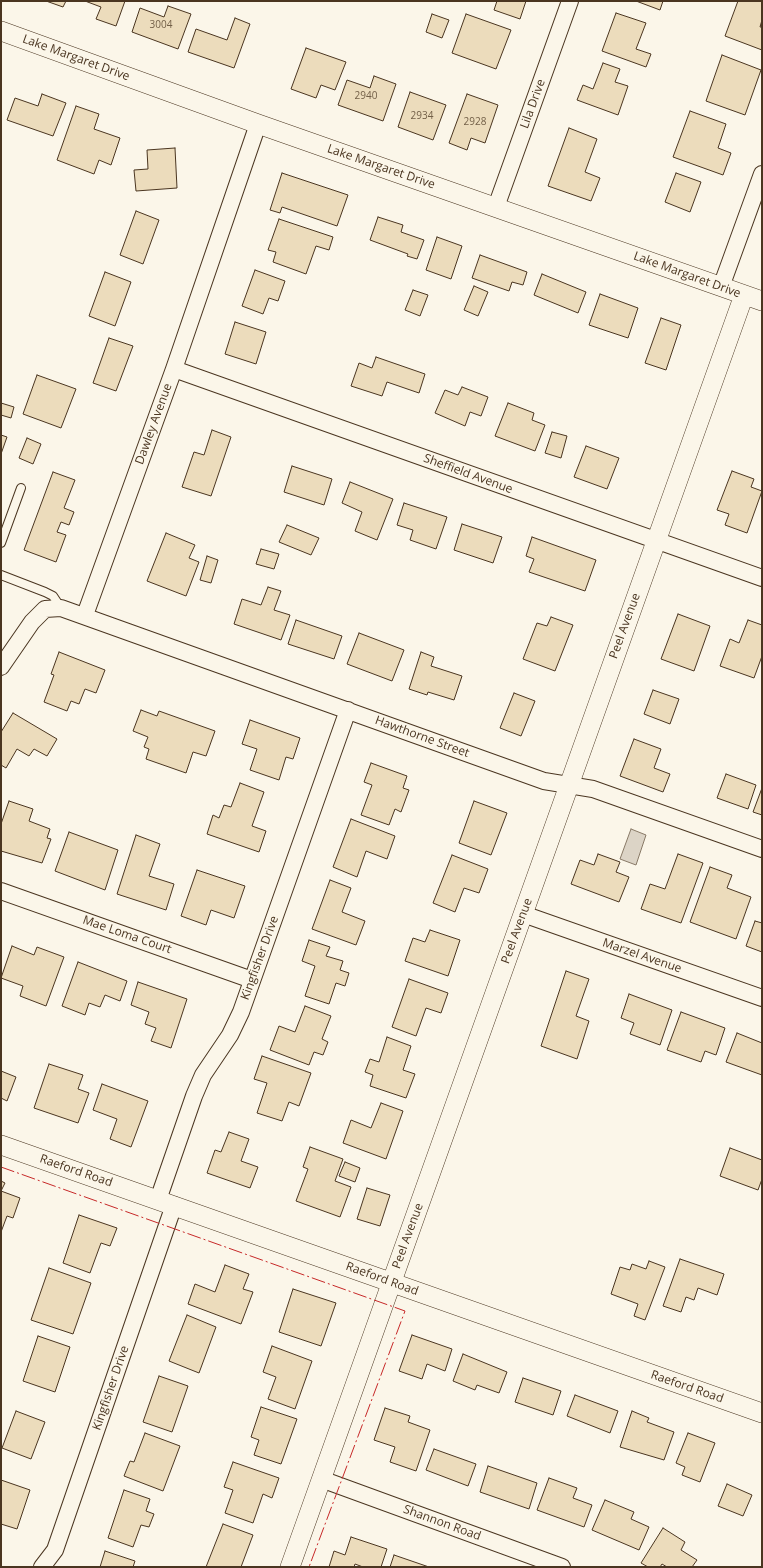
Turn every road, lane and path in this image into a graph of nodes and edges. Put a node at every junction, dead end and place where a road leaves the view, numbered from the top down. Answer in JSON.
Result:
{"nodes":[{"id":1,"x":570,"y":1,"type":"edge"},
{"id":2,"x":1,"y":31,"type":"edge"},
{"id":3,"x":258,"y":124,"type":"junction"},
{"id":4,"x":762,"y":174,"type":"edge"},
{"id":5,"x":496,"y":207,"type":"junction"},
{"id":6,"x":721,"y":287,"type":"junction"},
{"id":7,"x":744,"y":295,"type":"junction"},
{"id":8,"x":762,"y":301,"type":"edge"},
{"id":9,"x":174,"y":369,"type":"junction"},
{"id":10,"x":21,"y":488,"type":"dead end"},
{"id":11,"x":656,"y":541,"type":"junction"},
{"id":12,"x":1,"y":543,"type":"edge"},
{"id":13,"x":1,"y":575,"type":"edge"},
{"id":14,"x":762,"y":578,"type":"edge"},
{"id":15,"x":62,"y":608,"type":"junction"},
{"id":16,"x":85,"y":615,"type":"junction"},
{"id":17,"x":1,"y":667,"type":"edge"},
{"id":18,"x":348,"y":710,"type":"junction"},
{"id":19,"x":568,"y":785,"type":"junction"},
{"id":20,"x":762,"y":848,"type":"edge"},
{"id":21,"x":1,"y":891,"type":"edge"},
{"id":22,"x":523,"y":914,"type":"junction"},
{"id":23,"x":252,"y":980,"type":"junction"},
{"id":24,"x":762,"y":998,"type":"edge"},
{"id":25,"x":1,"y":1145,"type":"edge"},
{"id":26,"x":166,"y":1203,"type":"junction"},
{"id":27,"x":391,"y":1282,"type":"junction"},
{"id":28,"x":762,"y":1413,"type":"edge"},
{"id":29,"x":321,"y":1479,"type":"junction"},
{"id":30,"x":42,"y":1567,"type":"edge"},
{"id":31,"x":290,"y":1567,"type":"edge"},
{"id":32,"x":562,"y":1567,"type":"edge"}],
"edges":[{"from":1,"to":5,"type":"street","name":"Lila Drive"},
{"from":2,"to":3,"type":"street","name":"Lake Margaret Drive"},
{"from":3,"to":5,"type":"street","name":"Lake Margaret Drive"},
{"from":3,"to":9,"type":"street","name":"Dawley Avenue"},
{"from":4,"to":6,"type":"street"},
{"from":5,"to":6,"type":"street","name":"Lake Margaret Drive"},
{"from":6,"to":7,"type":"street","name":"Lake Margaret Drive"},
{"from":7,"to":8,"type":"street","name":"Lake Margaret Drive"},
{"from":7,"to":11,"type":"street","name":"Peel Avenue"},
{"from":9,"to":11,"type":"street","name":"Sheffield Avenue"},
{"from":9,"to":16,"type":"street","name":"Dawley Avenue"},
{"from":10,"to":12,"type":"lane"},
{"from":11,"to":14,"type":"street","name":"Sheffield Avenue"},
{"from":11,"to":19,"type":"street","name":"Peel Avenue"},
{"from":13,"to":15,"type":"lane"},
{"from":15,"to":16,"type":"street"},
{"from":15,"to":17,"type":"street"},
{"from":16,"to":18,"type":"street","name":"Hawthorne Street"},
{"from":18,"to":19,"type":"street","name":"Hawthorne Street"},
{"from":18,"to":23,"type":"street","name":"Kingfisher Drive"},
{"from":19,"to":20,"type":"street","name":"Hawthorne Street"},
{"from":19,"to":22,"type":"street","name":"Peel Avenue"},
{"from":21,"to":23,"type":"street","name":"Mae Loma Court"},
{"from":22,"to":24,"type":"street","name":"Marzel Avenue"},
{"from":22,"to":27,"type":"street","name":"Peel Avenue"},
{"from":23,"to":26,"type":"street","name":"Kingfisher Drive"},
{"from":25,"to":26,"type":"street","name":"Raeford Road"},
{"from":26,"to":27,"type":"street","name":"Raeford Road"},
{"from":26,"to":30,"type":"street","name":"Kingfisher Drive"},
{"from":27,"to":28,"type":"street","name":"Raeford Road"},
{"from":27,"to":29,"type":"street","name":"Peel Avenue"},
{"from":29,"to":31,"type":"street","name":"Peel Avenue"},
{"from":29,"to":32,"type":"street","name":"Shannon Road"}]}
